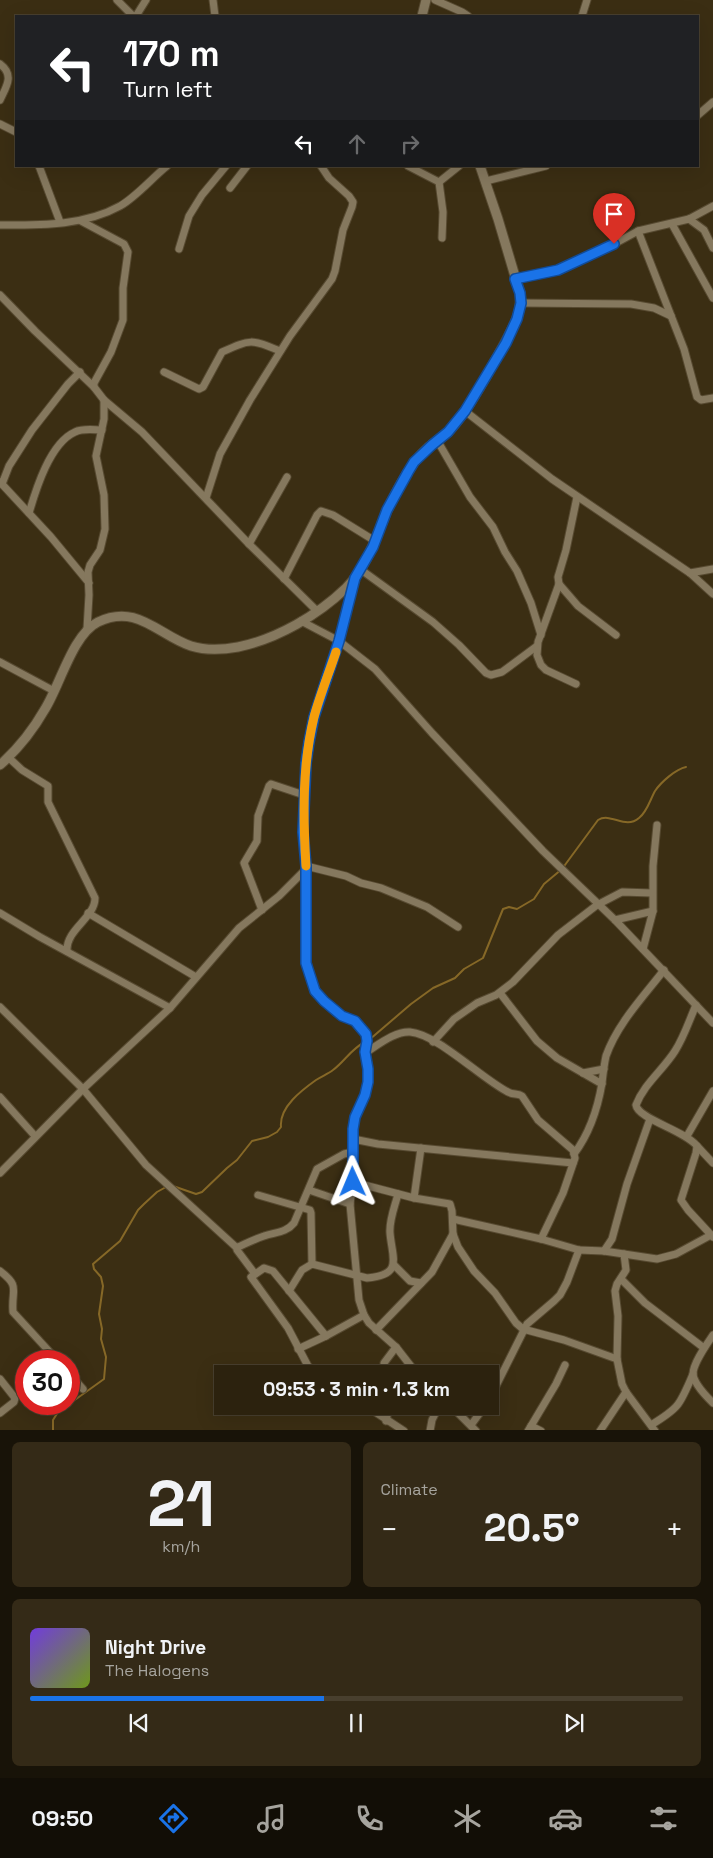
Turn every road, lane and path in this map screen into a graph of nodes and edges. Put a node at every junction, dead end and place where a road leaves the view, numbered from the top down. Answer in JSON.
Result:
{"nodes":[{"id":1,"x":117,"y":0,"type":"edge"},
{"id":2,"x":146,"y":0,"type":"edge"},
{"id":3,"x":213,"y":0,"type":"edge"},
{"id":4,"x":426,"y":0,"type":"edge"},
{"id":5,"x":435,"y":0,"type":"edge"},
{"id":6,"x":587,"y":0,"type":"edge"},
{"id":7,"x":133,"y":15,"type":"edge"},
{"id":8,"x":135,"y":15,"type":"edge"},
{"id":9,"x":215,"y":15,"type":"edge"},
{"id":10,"x":422,"y":15,"type":"edge"},
{"id":11,"x":466,"y":15,"type":"edge"},
{"id":12,"x":582,"y":15,"type":"edge"},
{"id":13,"x":0,"y":64,"type":"edge"},
{"id":14,"x":0,"y":100,"type":"edge"},
{"id":15,"x":713,"y":102,"type":"edge"},
{"id":16,"x":699,"y":114,"type":"edge"},
{"id":17,"x":0,"y":124,"type":"edge"},
{"id":18,"x":15,"y":132,"type":"edge"},
{"id":19,"x":40,"y":167,"type":"edge"},
{"id":20,"x":165,"y":167,"type":"edge"},
{"id":21,"x":225,"y":167,"type":"edge"},
{"id":22,"x":246,"y":167,"type":"edge"},
{"id":23,"x":322,"y":167,"type":"edge"},
{"id":24,"x":410,"y":167,"type":"edge"},
{"id":25,"x":458,"y":167,"type":"edge"},
{"id":26,"x":480,"y":167,"type":"edge"},
{"id":27,"x":542,"y":167,"type":"edge"},
{"id":28,"x":486,"y":181,"type":"junction"},
{"id":29,"x":439,"y":182,"type":"junction"},
{"id":30,"x":230,"y":188,"type":"dead end"},
{"id":31,"x":713,"y":206,"type":"edge"},
{"id":32,"x":689,"y":219,"type":"junction"},
{"id":33,"x":81,"y":221,"type":"junction"},
{"id":34,"x":60,"y":222,"type":"junction"},
{"id":35,"x":672,"y":224,"type":"junction"},
{"id":36,"x":0,"y":225,"type":"edge"},
{"id":37,"x":638,"y":231,"type":"junction"},
{"id":38,"x":442,"y":238,"type":"dead end"},
{"id":39,"x":713,"y":248,"type":"edge"},
{"id":40,"x":179,"y":249,"type":"dead end"},
{"id":41,"x":515,"y":279,"type":"junction"},
{"id":42,"x":0,"y":294,"type":"edge"},
{"id":43,"x":713,"y":298,"type":"edge"},
{"id":44,"x":521,"y":303,"type":"junction"},
{"id":45,"x":671,"y":316,"type":"junction"},
{"id":46,"x":280,"y":351,"type":"junction"},
{"id":47,"x":80,"y":372,"type":"junction"},
{"id":48,"x":164,"y":372,"type":"dead end"},
{"id":49,"x":94,"y":387,"type":"junction"},
{"id":50,"x":713,"y":398,"type":"edge"},
{"id":51,"x":104,"y":400,"type":"junction"},
{"id":52,"x":465,"y":411,"type":"junction"},
{"id":53,"x":102,"y":430,"type":"junction"},
{"id":54,"x":437,"y":440,"type":"junction"},
{"id":55,"x":287,"y":477,"type":"dead end"},
{"id":56,"x":1,"y":483,"type":"edge"},
{"id":57,"x":577,"y":497,"type":"junction"},
{"id":58,"x":206,"y":498,"type":"junction"},
{"id":59,"x":29,"y":514,"type":"junction"},
{"id":60,"x":375,"y":541,"type":"junction"},
{"id":61,"x":249,"y":544,"type":"junction"},
{"id":62,"x":360,"y":569,"type":"junction"},
{"id":63,"x":713,"y":569,"type":"edge"},
{"id":64,"x":690,"y":573,"type":"junction"},
{"id":65,"x":355,"y":578,"type":"junction"},
{"id":66,"x":284,"y":579,"type":"junction"},
{"id":67,"x":89,"y":584,"type":"junction"},
{"id":68,"x":559,"y":584,"type":"junction"},
{"id":69,"x":713,"y":594,"type":"edge"},
{"id":70,"x":316,"y":610,"type":"junction"},
{"id":71,"x":301,"y":620,"type":"junction"},
{"id":72,"x":88,"y":629,"type":"junction"},
{"id":73,"x":541,"y":635,"type":"junction"},
{"id":74,"x":616,"y":635,"type":"dead end"},
{"id":75,"x":339,"y":641,"type":"junction"},
{"id":76,"x":537,"y":646,"type":"junction"},
{"id":77,"x":0,"y":662,"type":"edge"},
{"id":78,"x":576,"y":684,"type":"dead end"},
{"id":79,"x":54,"y":691,"type":"junction"},
{"id":80,"x":8,"y":758,"type":"junction"},
{"id":81,"x":0,"y":765,"type":"edge"},
{"id":82,"x":304,"y":795,"type":"junction"},
{"id":83,"x":657,"y":825,"type":"dead end"},
{"id":84,"x":306,"y":868,"type":"junction"},
{"id":85,"x":652,"y":893,"type":"junction"},
{"id":86,"x":597,"y":905,"type":"junction"},
{"id":87,"x":262,"y":910,"type":"junction"},
{"id":88,"x":653,"y":912,"type":"junction"},
{"id":89,"x":0,"y":913,"type":"edge"},
{"id":90,"x":88,"y":913,"type":"junction"},
{"id":91,"x":615,"y":920,"type":"junction"},
{"id":92,"x":458,"y":927,"type":"dead end"},
{"id":93,"x":643,"y":949,"type":"junction"},
{"id":94,"x":67,"y":951,"type":"junction"},
{"id":95,"x":664,"y":970,"type":"junction"},
{"id":96,"x":196,"y":977,"type":"junction"},
{"id":97,"x":500,"y":993,"type":"junction"},
{"id":98,"x":696,"y":1005,"type":"junction"},
{"id":99,"x":0,"y":1007,"type":"edge"},
{"id":100,"x":170,"y":1008,"type":"junction"},
{"id":101,"x":713,"y":1023,"type":"edge"},
{"id":102,"x":434,"y":1042,"type":"junction"},
{"id":103,"x":365,"y":1052,"type":"junction"},
{"id":104,"x":604,"y":1069,"type":"junction"},
{"id":105,"x":583,"y":1073,"type":"junction"},
{"id":106,"x":602,"y":1084,"type":"junction"},
{"id":107,"x":83,"y":1089,"type":"junction"},
{"id":108,"x":713,"y":1091,"type":"edge"},
{"id":109,"x":0,"y":1098,"type":"edge"},
{"id":110,"x":650,"y":1119,"type":"junction"},
{"id":111,"x":35,"y":1136,"type":"junction"},
{"id":112,"x":687,"y":1136,"type":"junction"},
{"id":113,"x":352,"y":1139,"type":"junction"},
{"id":114,"x":697,"y":1146,"type":"junction"},
{"id":115,"x":421,"y":1148,"type":"junction"},
{"id":116,"x":353,"y":1152,"type":"junction"},
{"id":117,"x":574,"y":1154,"type":"junction"},
{"id":118,"x":573,"y":1163,"type":"junction"},
{"id":119,"x":713,"y":1163,"type":"edge"},
{"id":120,"x":0,"y":1173,"type":"edge"},
{"id":121,"x":353,"y":1182,"type":"junction"},
{"id":122,"x":308,"y":1190,"type":"junction"},
{"id":123,"x":398,"y":1194,"type":"junction"},
{"id":124,"x":258,"y":1195,"type":"dead end"},
{"id":125,"x":414,"y":1198,"type":"junction"},
{"id":126,"x":350,"y":1204,"type":"junction"},
{"id":127,"x":301,"y":1207,"type":"junction"},
{"id":128,"x":453,"y":1219,"type":"junction"},
{"id":129,"x":453,"y":1234,"type":"junction"},
{"id":130,"x":712,"y":1236,"type":"edge"},
{"id":131,"x":541,"y":1239,"type":"junction"},
{"id":132,"x":236,"y":1248,"type":"junction"},
{"id":133,"x":579,"y":1250,"type":"junction"},
{"id":134,"x":604,"y":1251,"type":"junction"},
{"id":135,"x":624,"y":1254,"type":"junction"},
{"id":136,"x":312,"y":1264,"type":"junction"},
{"id":137,"x":394,"y":1265,"type":"junction"},
{"id":138,"x":0,"y":1271,"type":"edge"},
{"id":139,"x":255,"y":1274,"type":"junction"},
{"id":140,"x":357,"y":1276,"type":"junction"},
{"id":141,"x":621,"y":1279,"type":"junction"},
{"id":142,"x":421,"y":1283,"type":"junction"},
{"id":143,"x":289,"y":1290,"type":"junction"},
{"id":144,"x":364,"y":1316,"type":"junction"},
{"id":145,"x":524,"y":1329,"type":"junction"},
{"id":146,"x":376,"y":1330,"type":"junction"},
{"id":147,"x":713,"y":1335,"type":"edge"},
{"id":148,"x":326,"y":1336,"type":"junction"},
{"id":149,"x":396,"y":1347,"type":"junction"},
{"id":150,"x":704,"y":1348,"type":"junction"},
{"id":151,"x":298,"y":1349,"type":"junction"},
{"id":152,"x":48,"y":1350,"type":"edge"},
{"id":153,"x":617,"y":1359,"type":"junction"},
{"id":154,"x":307,"y":1365,"type":"edge"},
{"id":155,"x":384,"y":1365,"type":"edge"},
{"id":156,"x":410,"y":1365,"type":"edge"},
{"id":157,"x":565,"y":1365,"type":"dead end"},
{"id":158,"x":693,"y":1374,"type":"junction"},
{"id":159,"x":0,"y":1378,"type":"edge"},
{"id":160,"x":499,"y":1380,"type":"edge"},
{"id":161,"x":80,"y":1386,"type":"edge"},
{"id":162,"x":83,"y":1389,"type":"dead end"},
{"id":163,"x":626,"y":1392,"type":"junction"},
{"id":164,"x":713,"y":1403,"type":"edge"},
{"id":165,"x":0,"y":1413,"type":"edge"},
{"id":166,"x":379,"y":1415,"type":"edge"},
{"id":167,"x":387,"y":1415,"type":"edge"},
{"id":168,"x":434,"y":1415,"type":"edge"},
{"id":169,"x":460,"y":1415,"type":"edge"},
{"id":170,"x":480,"y":1415,"type":"edge"},
{"id":171,"x":386,"y":1420,"type":"junction"},
{"id":172,"x":474,"y":1428,"type":"edge"},
{"id":173,"x":530,"y":1428,"type":"edge"},
{"id":174,"x":653,"y":1428,"type":"edge"},
{"id":175,"x":404,"y":1430,"type":"edge"},
{"id":176,"x":430,"y":1430,"type":"edge"},
{"id":177,"x":541,"y":1430,"type":"edge"},
{"id":178,"x":600,"y":1430,"type":"edge"}],
"edges":[{"from":1,"to":7,"type":"street"},
{"from":2,"to":8,"type":"street"},
{"from":3,"to":9,"type":"street"},
{"from":4,"to":10,"type":"street"},
{"from":5,"to":11,"type":"street"},
{"from":6,"to":12,"type":"street"},
{"from":13,"to":14,"type":"street"},
{"from":15,"to":16,"type":"street"},
{"from":17,"to":18,"type":"street"},
{"from":19,"to":34,"type":"street"},
{"from":20,"to":33,"type":"street"},
{"from":21,"to":40,"type":"street"},
{"from":22,"to":30,"type":"street"},
{"from":23,"to":46,"type":"street"},
{"from":24,"to":29,"type":"street"},
{"from":25,"to":29,"type":"street"},
{"from":26,"to":28,"type":"street"},
{"from":27,"to":28,"type":"street"},
{"from":28,"to":41,"type":"street"},
{"from":29,"to":38,"type":"street"},
{"from":31,"to":32,"type":"street"},
{"from":32,"to":35,"type":"street"},
{"from":32,"to":39,"type":"street"},
{"from":33,"to":34,"type":"street"},
{"from":33,"to":49,"type":"street"},
{"from":34,"to":36,"type":"street"},
{"from":35,"to":37,"type":"street"},
{"from":35,"to":43,"type":"street"},
{"from":37,"to":41,"type":"street"},
{"from":37,"to":45,"type":"street"},
{"from":41,"to":44,"type":"street"},
{"from":42,"to":47,"type":"street"},
{"from":44,"to":45,"type":"street"},
{"from":44,"to":52,"type":"street"},
{"from":45,"to":50,"type":"street"},
{"from":46,"to":48,"type":"street"},
{"from":46,"to":58,"type":"street"},
{"from":47,"to":49,"type":"street"},
{"from":47,"to":56,"type":"street"},
{"from":49,"to":51,"type":"street"},
{"from":51,"to":53,"type":"street"},
{"from":51,"to":58,"type":"street"},
{"from":52,"to":54,"type":"street"},
{"from":52,"to":57,"type":"street"},
{"from":53,"to":59,"type":"street"},
{"from":53,"to":67,"type":"street"},
{"from":54,"to":60,"type":"street"},
{"from":54,"to":73,"type":"street"},
{"from":55,"to":61,"type":"street"},
{"from":56,"to":59,"type":"street"},
{"from":57,"to":64,"type":"street"},
{"from":57,"to":68,"type":"street"},
{"from":58,"to":61,"type":"street"},
{"from":59,"to":67,"type":"street"},
{"from":60,"to":62,"type":"street"},
{"from":60,"to":66,"type":"street"},
{"from":61,"to":66,"type":"street"},
{"from":62,"to":65,"type":"street"},
{"from":62,"to":76,"type":"street"},
{"from":63,"to":64,"type":"street"},
{"from":64,"to":69,"type":"street"},
{"from":65,"to":70,"type":"street"},
{"from":65,"to":75,"type":"street"},
{"from":66,"to":70,"type":"street"},
{"from":67,"to":72,"type":"street"},
{"from":68,"to":73,"type":"street"},
{"from":68,"to":74,"type":"street"},
{"from":70,"to":71,"type":"street"},
{"from":71,"to":72,"type":"street"},
{"from":71,"to":75,"type":"street"},
{"from":72,"to":79,"type":"street"},
{"from":73,"to":76,"type":"street"},
{"from":75,"to":82,"type":"street"},
{"from":75,"to":86,"type":"street"},
{"from":76,"to":78,"type":"street"},
{"from":77,"to":79,"type":"street"},
{"from":79,"to":80,"type":"street"},
{"from":80,"to":81,"type":"street"},
{"from":80,"to":90,"type":"street"},
{"from":82,"to":84,"type":"street"},
{"from":82,"to":87,"type":"street"},
{"from":83,"to":85,"type":"street"},
{"from":84,"to":87,"type":"street"},
{"from":84,"to":92,"type":"street"},
{"from":84,"to":103,"type":"street"},
{"from":85,"to":86,"type":"street"},
{"from":85,"to":88,"type":"street"},
{"from":86,"to":91,"type":"street"},
{"from":86,"to":97,"type":"street"},
{"from":87,"to":96,"type":"street"},
{"from":88,"to":91,"type":"street"},
{"from":88,"to":93,"type":"street"},
{"from":89,"to":94,"type":"street"},
{"from":90,"to":94,"type":"street"},
{"from":90,"to":96,"type":"street"},
{"from":91,"to":93,"type":"street"},
{"from":93,"to":95,"type":"street"},
{"from":94,"to":100,"type":"street"},
{"from":95,"to":98,"type":"street"},
{"from":95,"to":104,"type":"street"},
{"from":96,"to":100,"type":"street"},
{"from":97,"to":102,"type":"street"},
{"from":97,"to":105,"type":"street"},
{"from":98,"to":101,"type":"street"},
{"from":98,"to":110,"type":"street"},
{"from":99,"to":107,"type":"street"},
{"from":100,"to":107,"type":"street"},
{"from":102,"to":103,"type":"street"},
{"from":102,"to":117,"type":"street"},
{"from":103,"to":113,"type":"street"},
{"from":104,"to":105,"type":"street"},
{"from":104,"to":106,"type":"street"},
{"from":105,"to":106,"type":"street"},
{"from":106,"to":117,"type":"street"},
{"from":107,"to":111,"type":"street"},
{"from":107,"to":132,"type":"street"},
{"from":108,"to":112,"type":"street"},
{"from":109,"to":111,"type":"street"},
{"from":110,"to":112,"type":"street"},
{"from":110,"to":134,"type":"street"},
{"from":111,"to":120,"type":"street"},
{"from":112,"to":114,"type":"street"},
{"from":113,"to":115,"type":"street"},
{"from":113,"to":116,"type":"street"},
{"from":114,"to":119,"type":"street"},
{"from":114,"to":130,"type":"street"},
{"from":115,"to":118,"type":"street"},
{"from":115,"to":125,"type":"street"},
{"from":116,"to":121,"type":"street"},
{"from":116,"to":122,"type":"street"},
{"from":117,"to":118,"type":"street"},
{"from":118,"to":131,"type":"street"},
{"from":121,"to":123,"type":"street"},
{"from":121,"to":126,"type":"street"},
{"from":122,"to":126,"type":"street"},
{"from":122,"to":127,"type":"street"},
{"from":123,"to":125,"type":"street"},
{"from":123,"to":137,"type":"street"},
{"from":124,"to":127,"type":"street"},
{"from":125,"to":128,"type":"street"},
{"from":126,"to":140,"type":"street"},
{"from":127,"to":132,"type":"street"},
{"from":127,"to":136,"type":"street"},
{"from":128,"to":129,"type":"street"},
{"from":128,"to":131,"type":"street"},
{"from":129,"to":142,"type":"street"},
{"from":129,"to":145,"type":"street"},
{"from":130,"to":135,"type":"street"},
{"from":131,"to":133,"type":"street"},
{"from":132,"to":139,"type":"street"},
{"from":133,"to":134,"type":"street"},
{"from":133,"to":145,"type":"street"},
{"from":134,"to":135,"type":"street"},
{"from":135,"to":141,"type":"street"},
{"from":136,"to":140,"type":"street"},
{"from":136,"to":143,"type":"street"},
{"from":137,"to":140,"type":"street"},
{"from":137,"to":142,"type":"street"},
{"from":138,"to":152,"type":"street"},
{"from":139,"to":143,"type":"street"},
{"from":139,"to":151,"type":"street"},
{"from":140,"to":144,"type":"street"},
{"from":141,"to":150,"type":"street"},
{"from":141,"to":153,"type":"street"},
{"from":142,"to":146,"type":"street"},
{"from":143,"to":148,"type":"street"},
{"from":144,"to":146,"type":"street"},
{"from":144,"to":148,"type":"street"},
{"from":145,"to":153,"type":"street"},
{"from":145,"to":160,"type":"street"},
{"from":146,"to":149,"type":"street"},
{"from":147,"to":150,"type":"street"},
{"from":148,"to":151,"type":"street"},
{"from":149,"to":155,"type":"street"},
{"from":149,"to":156,"type":"street"},
{"from":150,"to":158,"type":"street"},
{"from":151,"to":154,"type":"street"},
{"from":153,"to":163,"type":"street"},
{"from":157,"to":173,"type":"street"},
{"from":158,"to":164,"type":"street"},
{"from":158,"to":174,"type":"street"},
{"from":159,"to":165,"type":"street"},
{"from":161,"to":162,"type":"street"},
{"from":163,"to":174,"type":"street"},
{"from":163,"to":178,"type":"street"},
{"from":166,"to":171,"type":"street"},
{"from":167,"to":171,"type":"street"},
{"from":168,"to":176,"type":"street"},
{"from":169,"to":172,"type":"street"},
{"from":170,"to":172,"type":"street"},
{"from":171,"to":175,"type":"street"},
{"from":173,"to":177,"type":"street"}]}
